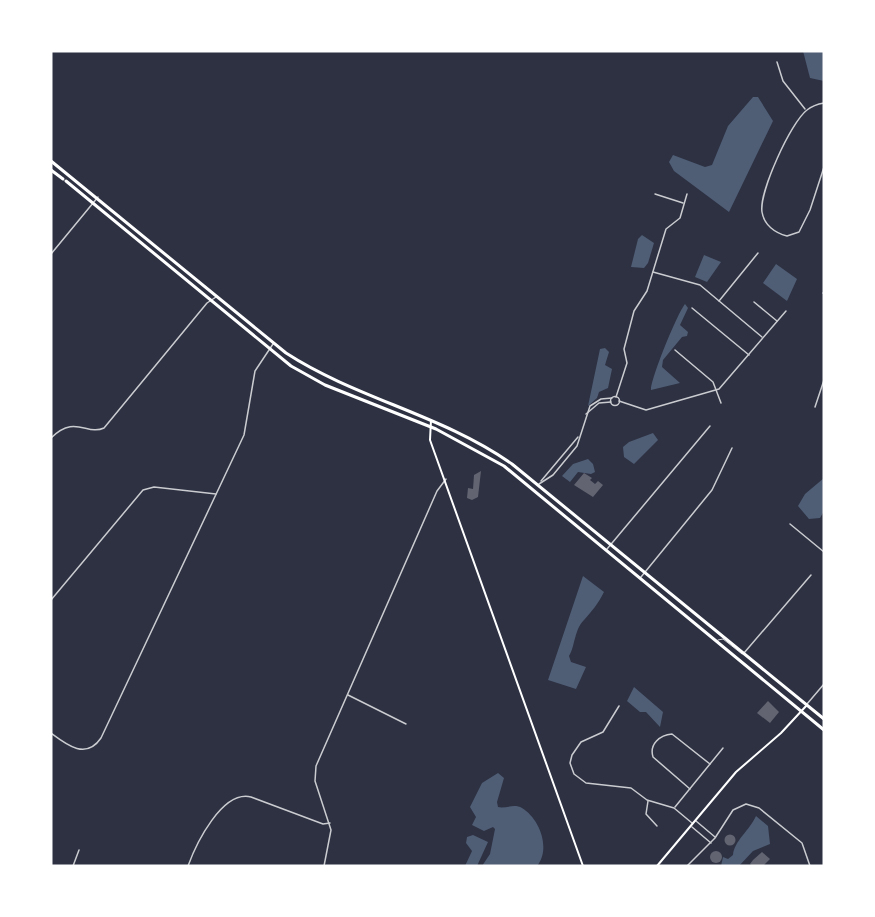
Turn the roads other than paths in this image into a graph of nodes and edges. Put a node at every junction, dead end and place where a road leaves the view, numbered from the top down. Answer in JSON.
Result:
{"nodes":[{"id":1,"x":777,"y":62,"type":"dead end"},
{"id":2,"x":824,"y":103,"type":"edge"},
{"id":3,"x":806,"y":110,"type":"junction"},
{"id":4,"x":51,"y":161,"type":"edge"},
{"id":5,"x":824,"y":167,"type":"edge"},
{"id":6,"x":51,"y":170,"type":"edge"},
{"id":7,"x":655,"y":194,"type":"dead end"},
{"id":8,"x":687,"y":194,"type":"dead end"},
{"id":9,"x":98,"y":197,"type":"junction"},
{"id":10,"x":93,"y":203,"type":"junction"},
{"id":11,"x":684,"y":203,"type":"junction"},
{"id":12,"x":758,"y":253,"type":"dead end"},
{"id":13,"x":51,"y":254,"type":"edge"},
{"id":14,"x":653,"y":272,"type":"junction"},
{"id":15,"x":216,"y":296,"type":"junction"},
{"id":16,"x":719,"y":301,"type":"junction"},
{"id":17,"x":210,"y":302,"type":"junction"},
{"id":18,"x":754,"y":302,"type":"dead end"},
{"id":19,"x":692,"y":308,"type":"dead end"},
{"id":20,"x":786,"y":311,"type":"dead end"},
{"id":21,"x":778,"y":321,"type":"junction"},
{"id":22,"x":763,"y":338,"type":"junction"},
{"id":23,"x":273,"y":343,"type":"junction"},
{"id":24,"x":268,"y":349,"type":"junction"},
{"id":25,"x":675,"y":350,"type":"dead end"},
{"id":26,"x":749,"y":355,"type":"junction"},
{"id":27,"x":824,"y":380,"type":"edge"},
{"id":28,"x":718,"y":390,"type":"junction"},
{"id":29,"x":820,"y":391,"type":"junction"},
{"id":30,"x":824,"y":393,"type":"edge"},
{"id":31,"x":616,"y":397,"type":"junction"},
{"id":32,"x":612,"y":398,"type":"junction"},
{"id":33,"x":619,"y":401,"type":"junction"},
{"id":34,"x":611,"y":402,"type":"junction"},
{"id":35,"x":721,"y":403,"type":"dead end"},
{"id":36,"x":815,"y":407,"type":"dead end"},
{"id":37,"x":585,"y":415,"type":"junction"},
{"id":38,"x":431,"y":420,"type":"junction"},
{"id":39,"x":429,"y":426,"type":"junction"},
{"id":40,"x":710,"y":426,"type":"dead end"},
{"id":41,"x":580,"y":435,"type":"junction"},
{"id":42,"x":51,"y":438,"type":"edge"},
{"id":43,"x":732,"y":448,"type":"dead end"},
{"id":44,"x":504,"y":466,"type":"junction"},
{"id":45,"x":551,"y":467,"type":"junction"},
{"id":46,"x":555,"y":472,"type":"junction"},
{"id":47,"x":446,"y":479,"type":"junction"},
{"id":48,"x":539,"y":485,"type":"junction"},
{"id":49,"x":216,"y":494,"type":"junction"},
{"id":50,"x":790,"y":524,"type":"dead end"},
{"id":51,"x":611,"y":544,"type":"junction"},
{"id":52,"x":606,"y":550,"type":"junction"},
{"id":53,"x":824,"y":552,"type":"edge"},
{"id":54,"x":645,"y":572,"type":"junction"},
{"id":55,"x":811,"y":575,"type":"dead end"},
{"id":56,"x":640,"y":577,"type":"junction"},
{"id":57,"x":51,"y":600,"type":"edge"},
{"id":58,"x":716,"y":641,"type":"junction"},
{"id":59,"x":744,"y":654,"type":"junction"},
{"id":60,"x":824,"y":684,"type":"edge"},
{"id":61,"x":347,"y":694,"type":"junction"},
{"id":62,"x":807,"y":705,"type":"junction"},
{"id":63,"x":619,"y":706,"type":"dead end"},
{"id":64,"x":802,"y":711,"type":"junction"},
{"id":65,"x":824,"y":719,"type":"edge"},
{"id":66,"x":406,"y":724,"type":"dead end"},
{"id":67,"x":824,"y":730,"type":"edge"},
{"id":68,"x":51,"y":733,"type":"edge"},
{"id":69,"x":723,"y":748,"type":"dead end"},
{"id":70,"x":710,"y":764,"type":"junction"},
{"id":71,"x":690,"y":789,"type":"junction"},
{"id":72,"x":648,"y":800,"type":"junction"},
{"id":73,"x":674,"y":808,"type":"junction"},
{"id":74,"x":330,"y":823,"type":"junction"},
{"id":75,"x":694,"y":824,"type":"junction"},
{"id":76,"x":657,"y":825,"type":"dead end"},
{"id":77,"x":715,"y":838,"type":"junction"},
{"id":78,"x":711,"y":843,"type":"junction"},
{"id":79,"x":80,"y":850,"type":"dead end"},
{"id":80,"x":73,"y":866,"type":"edge"},
{"id":81,"x":188,"y":866,"type":"edge"},
{"id":82,"x":324,"y":866,"type":"edge"},
{"id":83,"x":583,"y":866,"type":"edge"},
{"id":84,"x":657,"y":866,"type":"edge"},
{"id":85,"x":687,"y":866,"type":"edge"},
{"id":86,"x":810,"y":866,"type":"edge"}],
"edges":[{"from":1,"to":3,"type":"street"},
{"from":2,"to":3,"type":"street"},
{"from":3,"to":5,"type":"street"},
{"from":4,"to":9,"type":"highway"},
{"from":6,"to":10,"type":"highway"},
{"from":7,"to":11,"type":"street"},
{"from":8,"to":11,"type":"street"},
{"from":9,"to":10,"type":"street"},
{"from":9,"to":15,"type":"highway"},
{"from":10,"to":13,"type":"street"},
{"from":10,"to":17,"type":"highway"},
{"from":11,"to":14,"type":"street"},
{"from":12,"to":16,"type":"street"},
{"from":14,"to":16,"type":"street"},
{"from":14,"to":31,"type":"street"},
{"from":15,"to":17,"type":"street"},
{"from":15,"to":23,"type":"highway"},
{"from":16,"to":22,"type":"street"},
{"from":17,"to":24,"type":"highway"},
{"from":17,"to":42,"type":"street"},
{"from":18,"to":21,"type":"street"},
{"from":19,"to":26,"type":"street"},
{"from":20,"to":21,"type":"street"},
{"from":21,"to":22,"type":"street"},
{"from":22,"to":26,"type":"street"},
{"from":23,"to":24,"type":"street"},
{"from":23,"to":38,"type":"highway"},
{"from":24,"to":39,"type":"highway"},
{"from":24,"to":49,"type":"street"},
{"from":25,"to":28,"type":"street"},
{"from":26,"to":28,"type":"street"},
{"from":27,"to":29,"type":"street"},
{"from":28,"to":33,"type":"street"},
{"from":28,"to":35,"type":"street"},
{"from":29,"to":30,"type":"street"},
{"from":29,"to":36,"type":"street"},
{"from":31,"to":32,"type":"street"},
{"from":31,"to":33,"type":"street"},
{"from":32,"to":34,"type":"street"},
{"from":32,"to":37,"type":"street"},
{"from":33,"to":34,"type":"street"},
{"from":34,"to":37,"type":"street"},
{"from":37,"to":41,"type":"street"},
{"from":38,"to":39,"type":"main road"},
{"from":38,"to":48,"type":"highway"},
{"from":39,"to":44,"type":"highway"},
{"from":39,"to":47,"type":"main road"},
{"from":40,"to":51,"type":"street"},
{"from":41,"to":45,"type":"street"},
{"from":41,"to":46,"type":"street"},
{"from":43,"to":54,"type":"street"},
{"from":44,"to":48,"type":"highway"},
{"from":44,"to":52,"type":"highway"},
{"from":45,"to":46,"type":"street"},
{"from":45,"to":48,"type":"street"},
{"from":46,"to":48,"type":"street"},
{"from":47,"to":61,"type":"street"},
{"from":47,"to":83,"type":"main road"},
{"from":48,"to":51,"type":"highway"},
{"from":49,"to":57,"type":"street"},
{"from":49,"to":68,"type":"street"},
{"from":50,"to":53,"type":"street"},
{"from":51,"to":52,"type":"street"},
{"from":51,"to":54,"type":"highway"},
{"from":52,"to":56,"type":"highway"},
{"from":54,"to":56,"type":"street"},
{"from":54,"to":59,"type":"highway"},
{"from":55,"to":59,"type":"street"},
{"from":56,"to":58,"type":"highway"},
{"from":58,"to":59,"type":"lane"},
{"from":58,"to":64,"type":"highway"},
{"from":59,"to":62,"type":"highway"},
{"from":60,"to":62,"type":"street"},
{"from":61,"to":66,"type":"street"},
{"from":61,"to":74,"type":"street"},
{"from":62,"to":64,"type":"main road"},
{"from":62,"to":65,"type":"highway"},
{"from":63,"to":72,"type":"street"},
{"from":64,"to":67,"type":"highway"},
{"from":64,"to":75,"type":"main road"},
{"from":69,"to":70,"type":"street"},
{"from":70,"to":71,"type":"street"},
{"from":70,"to":71,"type":"street"},
{"from":71,"to":73,"type":"street"},
{"from":72,"to":73,"type":"street"},
{"from":72,"to":76,"type":"street"},
{"from":73,"to":75,"type":"street"},
{"from":74,"to":81,"type":"street"},
{"from":74,"to":82,"type":"street"},
{"from":75,"to":77,"type":"street"},
{"from":75,"to":78,"type":"street"},
{"from":75,"to":84,"type":"main road"},
{"from":77,"to":78,"type":"street"},
{"from":77,"to":86,"type":"street"},
{"from":78,"to":85,"type":"street"},
{"from":79,"to":80,"type":"street"}]}
